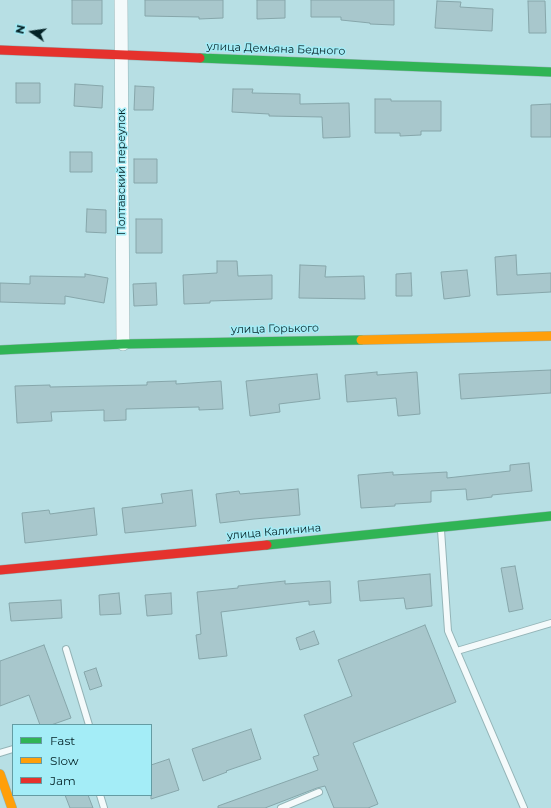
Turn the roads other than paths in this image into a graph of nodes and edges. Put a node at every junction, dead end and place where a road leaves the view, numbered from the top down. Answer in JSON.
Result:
{"nodes":[{"id":1,"x":121,"y":0,"type":"edge"},
{"id":2,"x":0,"y":50,"type":"edge"},
{"id":3,"x":121,"y":55,"type":"junction"},
{"id":4,"x":551,"y":72,"type":"edge"},
{"id":5,"x":551,"y":336,"type":"edge"},
{"id":6,"x":123,"y":344,"type":"junction"},
{"id":7,"x":0,"y":350,"type":"edge"},
{"id":8,"x":551,"y":516,"type":"edge"},
{"id":9,"x":441,"y":528,"type":"junction"},
{"id":10,"x":0,"y":570,"type":"edge"},
{"id":11,"x":551,"y":623,"type":"edge"},
{"id":12,"x":66,"y":649,"type":"dead end"},
{"id":13,"x":457,"y":651,"type":"junction"},
{"id":14,"x":89,"y":724,"type":"edge"},
{"id":15,"x":12,"y":749,"type":"edge"},
{"id":16,"x":0,"y":753,"type":"edge"},
{"id":17,"x":0,"y":774,"type":"edge"},
{"id":18,"x":319,"y":792,"type":"dead end"},
{"id":19,"x":100,"y":796,"type":"edge"},
{"id":20,"x":12,"y":808,"type":"edge"},
{"id":21,"x":104,"y":808,"type":"edge"},
{"id":22,"x":281,"y":808,"type":"edge"},
{"id":23,"x":524,"y":808,"type":"edge"}],
"edges":[{"from":1,"to":3,"type":"street","name":"Полтавский переулок"},
{"from":2,"to":3,"type":"street","name":"улица Демьяна Бедного"},
{"from":3,"to":4,"type":"street","name":"улица Демьяна Бедного"},
{"from":3,"to":6,"type":"street","name":"Полтавский переулок"},
{"from":5,"to":6,"type":"street","name":"улица Горького"},
{"from":6,"to":7,"type":"street","name":"улица Горького"},
{"from":8,"to":9,"type":"street","name":"улица Калинина"},
{"from":9,"to":10,"type":"street","name":"улица Калинина"},
{"from":9,"to":13,"type":"lane"},
{"from":11,"to":13,"type":"lane"},
{"from":12,"to":14,"type":"lane"},
{"from":13,"to":23,"type":"lane"},
{"from":15,"to":16,"type":"lane"},
{"from":17,"to":20,"type":"street"},
{"from":18,"to":22,"type":"lane"},
{"from":19,"to":21,"type":"lane"}]}
